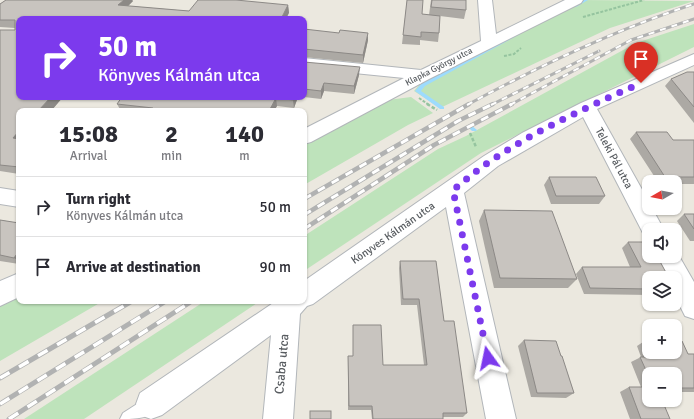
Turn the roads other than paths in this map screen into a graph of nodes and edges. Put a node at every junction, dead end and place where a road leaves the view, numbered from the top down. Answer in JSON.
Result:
{"nodes":[{"id":1,"x":486,"y":0,"type":"edge"},
{"id":2,"x":576,"y":0,"type":"edge"},
{"id":3,"x":490,"y":42,"type":"junction"},
{"id":4,"x":694,"y":59,"type":"edge"},
{"id":5,"x":307,"y":62,"type":"edge"},
{"id":6,"x":423,"y":75,"type":"junction"},
{"id":7,"x":587,"y":107,"type":"junction"},
{"id":8,"x":307,"y":135,"type":"edge"},
{"id":9,"x":453,"y":190,"type":"junction"},
{"id":10,"x":0,"y":196,"type":"edge"},
{"id":11,"x":16,"y":199,"type":"edge"},
{"id":12,"x":649,"y":223,"type":"edge"},
{"id":13,"x":671,"y":263,"type":"edge"},
{"id":14,"x":16,"y":286,"type":"edge"},
{"id":15,"x":0,"y":294,"type":"edge"},
{"id":16,"x":307,"y":294,"type":"edge"},
{"id":17,"x":293,"y":304,"type":"edge"},
{"id":18,"x":296,"y":304,"type":"edge"},
{"id":19,"x":694,"y":307,"type":"edge"},
{"id":20,"x":151,"y":404,"type":"joint"},
{"id":21,"x":129,"y":419,"type":"edge"},
{"id":22,"x":278,"y":419,"type":"edge"},
{"id":23,"x":501,"y":419,"type":"edge"}],
"edges":[{"from":1,"to":3,"type":"street"},
{"from":2,"to":3,"type":"street","name":"Klapka György utca"},
{"from":3,"to":6,"type":"street","name":"Klapka György utca"},
{"from":4,"to":7,"type":"street","name":"Könyves Kálmán utca"},
{"from":5,"to":6,"type":"street"},
{"from":6,"to":8,"type":"street","name":"Klapka György utca"},
{"from":7,"to":9,"type":"street","name":"Könyves Kálmán utca"},
{"from":7,"to":12,"type":"street","name":"Teleki Pál utca"},
{"from":9,"to":16,"type":"street","name":"Könyves Kálmán utca"},
{"from":9,"to":23,"type":"street"},
{"from":10,"to":11,"type":"street"},
{"from":13,"to":19,"type":"street"},
{"from":14,"to":15,"type":"street"},
{"from":17,"to":20,"type":"street","name":"Könyves Kálmán utca"},
{"from":18,"to":22,"type":"street","name":"Csaba utca"},
{"from":20,"to":21,"type":"lane","name":"Könyves Kálmán utca"}]}
